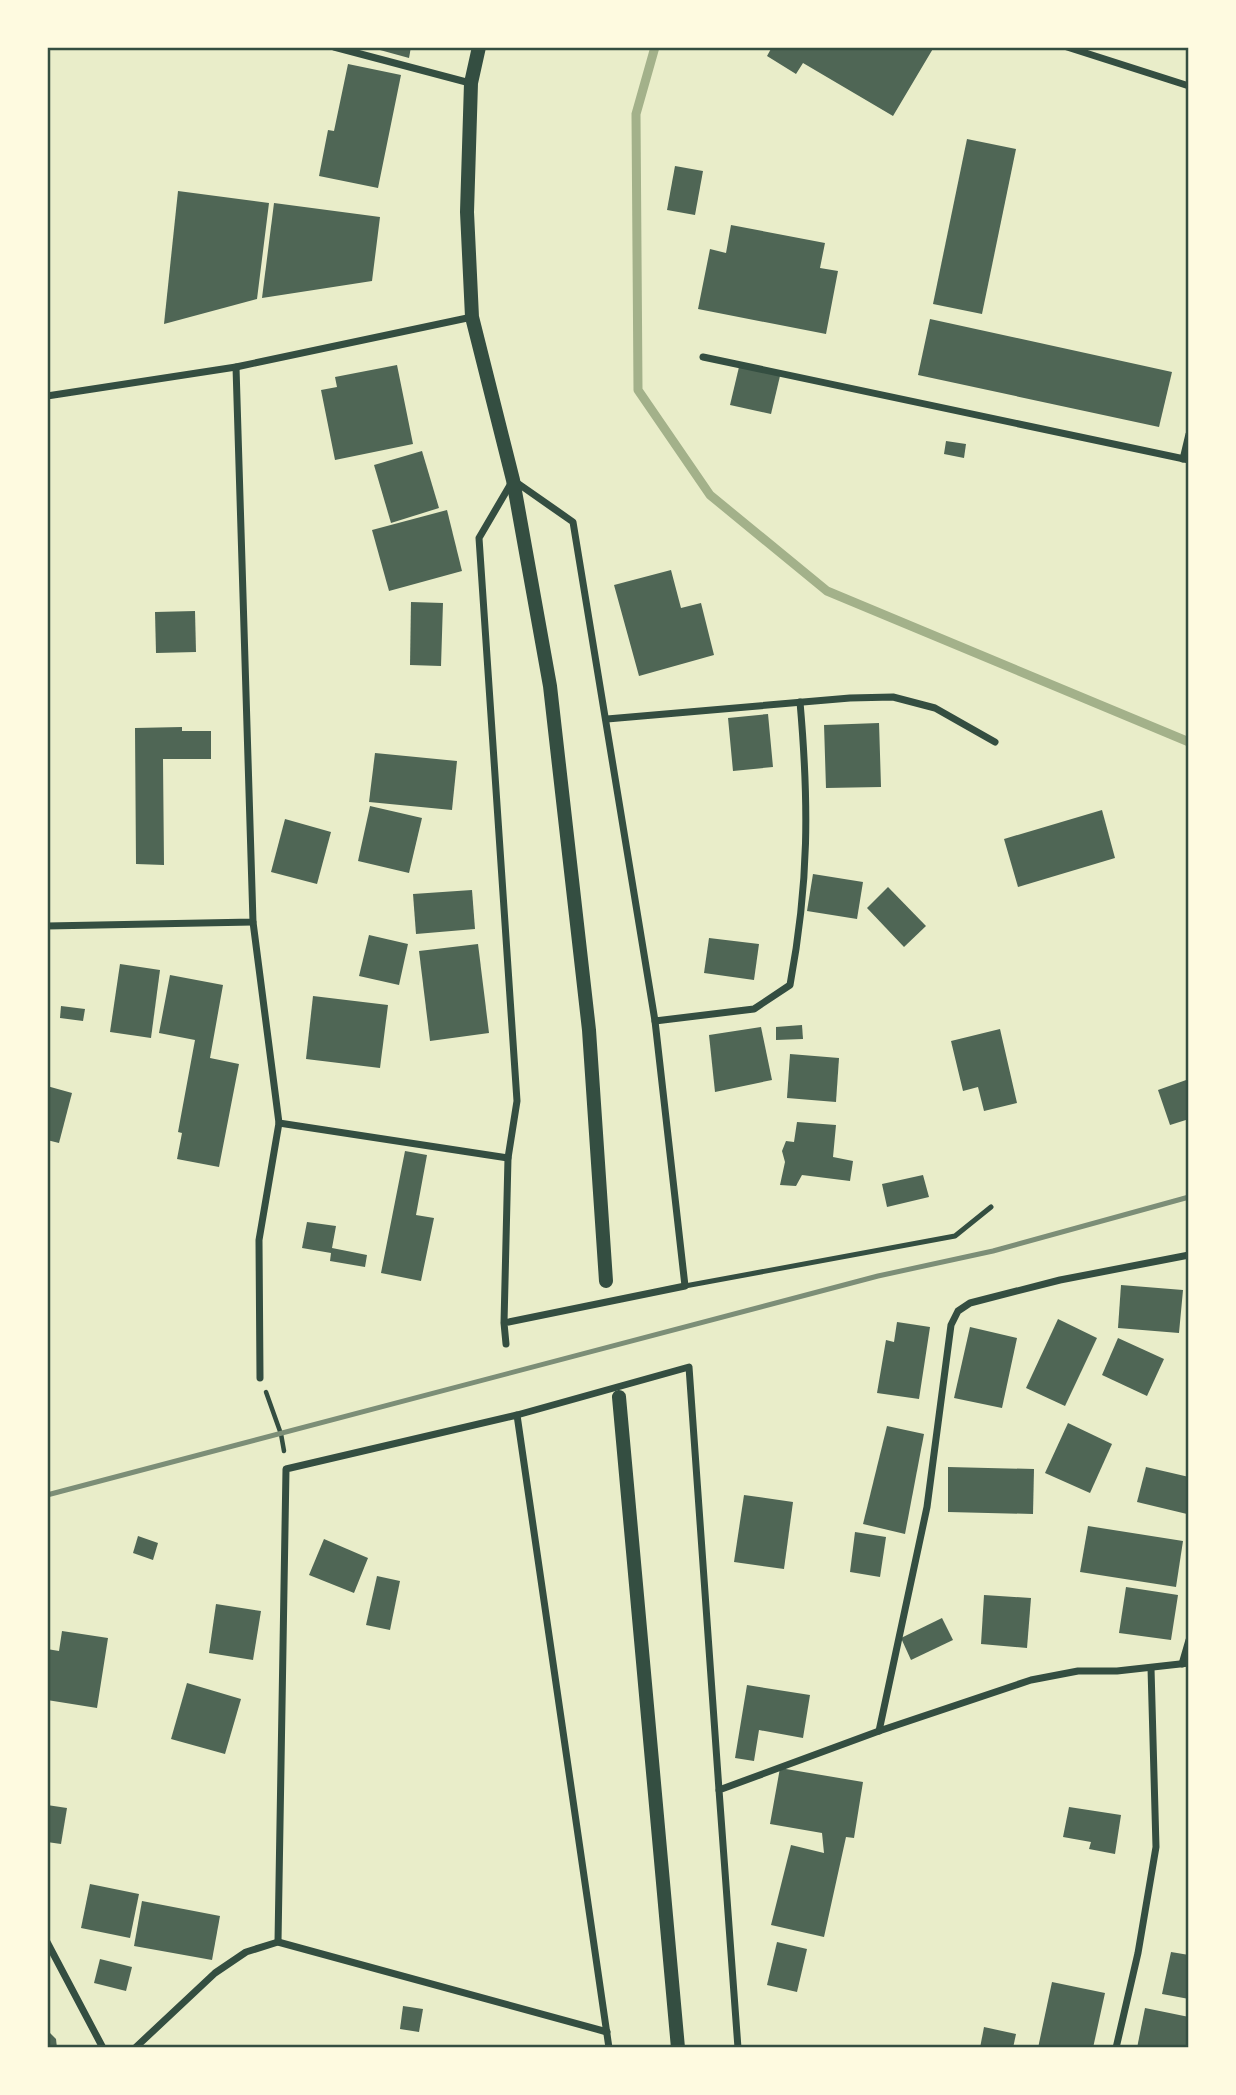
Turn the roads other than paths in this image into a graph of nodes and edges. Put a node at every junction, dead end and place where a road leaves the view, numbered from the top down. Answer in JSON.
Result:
{"nodes":[{"id":1,"x":334,"y":47,"type":"edge"},
{"id":2,"x":479,"y":47,"type":"edge"},
{"id":3,"x":1067,"y":47,"type":"edge"},
{"id":4,"x":471,"y":83,"type":"junction"},
{"id":5,"x":1189,"y":86,"type":"edge"},
{"id":6,"x":472,"y":317,"type":"junction"},
{"id":7,"x":703,"y":357,"type":"dead end"},
{"id":8,"x":236,"y":367,"type":"junction"},
{"id":9,"x":47,"y":396,"type":"edge"},
{"id":10,"x":1189,"y":434,"type":"edge"},
{"id":11,"x":1186,"y":460,"type":"edge"},
{"id":12,"x":513,"y":480,"type":"junction"},
{"id":13,"x":800,"y":702,"type":"junction"},
{"id":14,"x":607,"y":719,"type":"junction"},
{"id":15,"x":995,"y":741,"type":"dead end"},
{"id":16,"x":253,"y":922,"type":"junction"},
{"id":17,"x":47,"y":926,"type":"edge"},
{"id":18,"x":654,"y":1021,"type":"junction"},
{"id":19,"x":279,"y":1123,"type":"junction"},
{"id":20,"x":508,"y":1158,"type":"junction"},
{"id":21,"x":990,"y":1207,"type":"dead end"},
{"id":22,"x":1189,"y":1255,"type":"edge"},
{"id":23,"x":606,"y":1281,"type":"dead end"},
{"id":24,"x":685,"y":1286,"type":"junction"},
{"id":25,"x":504,"y":1323,"type":"junction"},
{"id":26,"x":506,"y":1344,"type":"dead end"},
{"id":27,"x":260,"y":1378,"type":"road end"},
{"id":28,"x":619,"y":1397,"type":"dead end"},
{"id":29,"x":517,"y":1415,"type":"junction"},
{"id":30,"x":1189,"y":1640,"type":"edge"},
{"id":31,"x":1186,"y":1663,"type":"edge"},
{"id":32,"x":1151,"y":1668,"type":"junction"},
{"id":33,"x":878,"y":1731,"type":"junction"},
{"id":34,"x":719,"y":1790,"type":"junction"},
{"id":35,"x":47,"y":1942,"type":"edge"},
{"id":36,"x":278,"y":1942,"type":"junction"},
{"id":37,"x":607,"y":2032,"type":"junction"},
{"id":38,"x":103,"y":2048,"type":"edge"},
{"id":39,"x":135,"y":2048,"type":"edge"},
{"id":40,"x":609,"y":2048,"type":"edge"},
{"id":41,"x":678,"y":2048,"type":"edge"},
{"id":42,"x":738,"y":2048,"type":"edge"},
{"id":43,"x":1116,"y":2048,"type":"edge"}],
"edges":[{"from":1,"to":4,"type":"street"},
{"from":2,"to":4,"type":"main road"},
{"from":3,"to":5,"type":"street"},
{"from":4,"to":6,"type":"main road"},
{"from":6,"to":8,"type":"street"},
{"from":6,"to":12,"type":"main road"},
{"from":7,"to":11,"type":"street"},
{"from":8,"to":9,"type":"street"},
{"from":8,"to":16,"type":"street"},
{"from":10,"to":11,"type":"street"},
{"from":12,"to":14,"type":"street"},
{"from":12,"to":20,"type":"street"},
{"from":12,"to":23,"type":"main road"},
{"from":13,"to":14,"type":"street"},
{"from":13,"to":15,"type":"street"},
{"from":13,"to":18,"type":"street"},
{"from":14,"to":18,"type":"street"},
{"from":16,"to":17,"type":"street"},
{"from":16,"to":19,"type":"street"},
{"from":18,"to":24,"type":"street"},
{"from":19,"to":20,"type":"street"},
{"from":19,"to":27,"type":"street"},
{"from":20,"to":25,"type":"street"},
{"from":21,"to":24,"type":"lane"},
{"from":22,"to":33,"type":"street"},
{"from":24,"to":25,"type":"street"},
{"from":25,"to":26,"type":"street"},
{"from":28,"to":41,"type":"main road"},
{"from":29,"to":34,"type":"street"},
{"from":29,"to":36,"type":"street"},
{"from":29,"to":37,"type":"street"},
{"from":30,"to":31,"type":"street"},
{"from":31,"to":32,"type":"street"},
{"from":32,"to":33,"type":"street"},
{"from":32,"to":43,"type":"street"},
{"from":33,"to":34,"type":"street"},
{"from":34,"to":42,"type":"street"},
{"from":35,"to":38,"type":"street"},
{"from":36,"to":37,"type":"street"},
{"from":36,"to":39,"type":"street"},
{"from":37,"to":40,"type":"street"}]}
